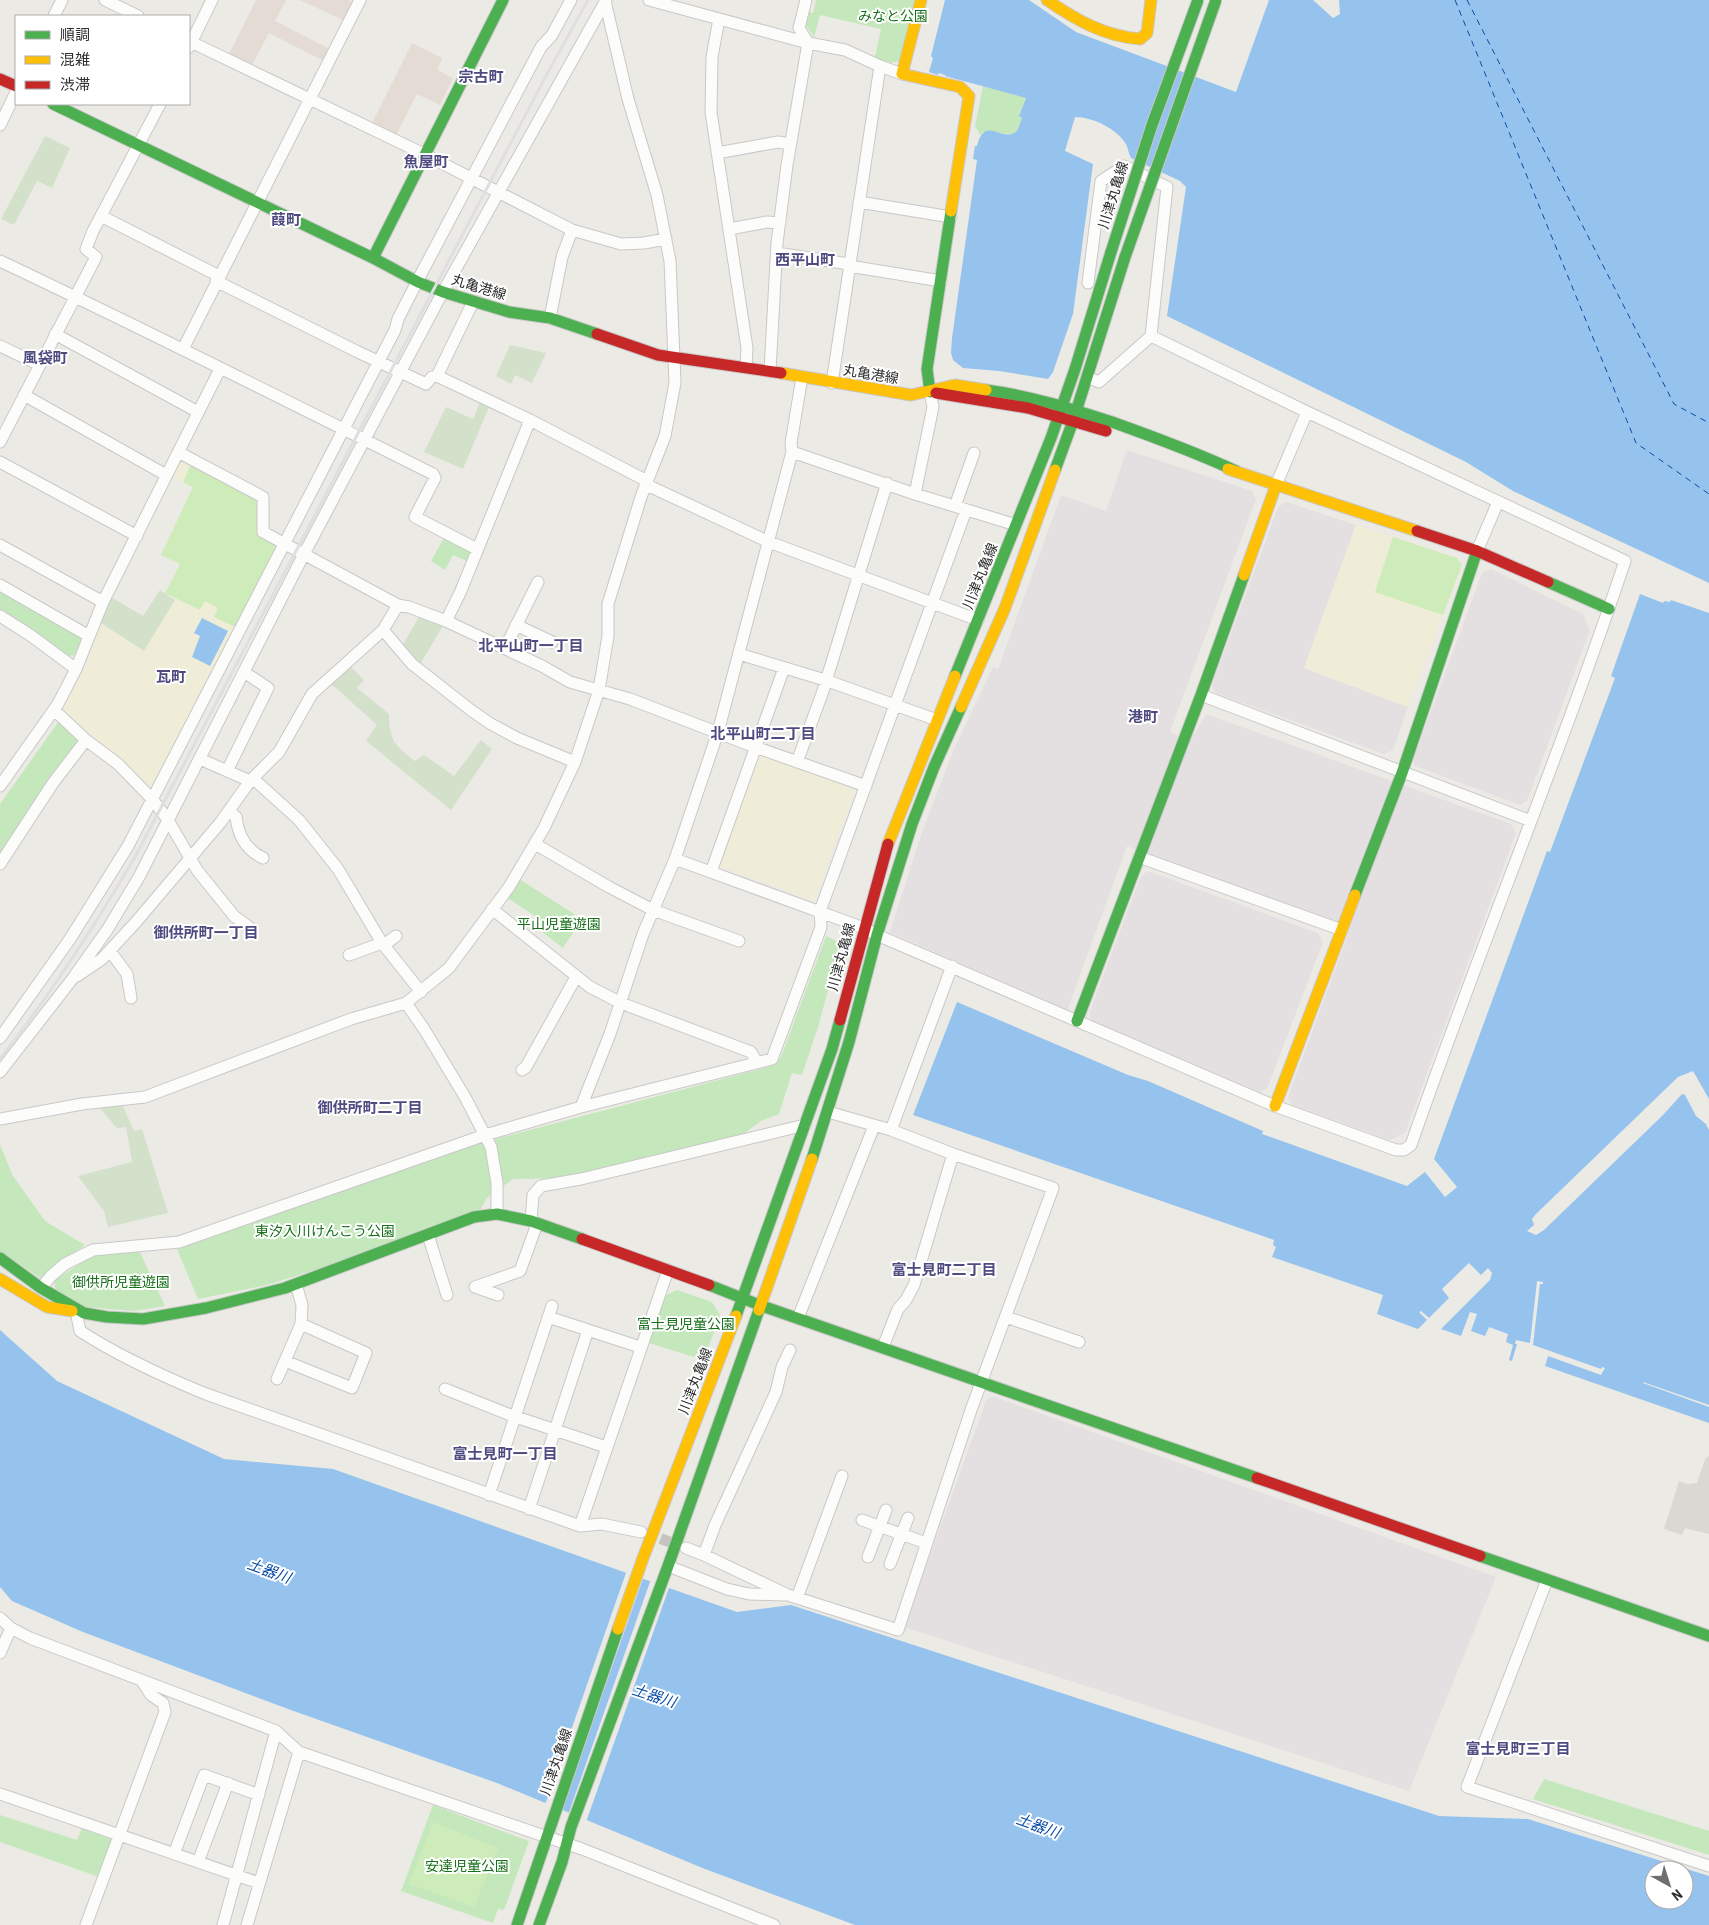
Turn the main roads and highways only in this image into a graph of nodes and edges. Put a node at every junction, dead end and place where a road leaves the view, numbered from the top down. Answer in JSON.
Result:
{"nodes":[{"id":1,"x":503,"y":0,"type":"edge"},
{"id":2,"x":921,"y":0,"type":"edge"},
{"id":3,"x":1047,"y":0,"type":"edge"},
{"id":4,"x":1151,"y":0,"type":"edge"},
{"id":5,"x":1198,"y":0,"type":"edge"},
{"id":6,"x":1216,"y":0,"type":"edge"},
{"id":7,"x":0,"y":78,"type":"edge"},
{"id":8,"x":15,"y":86,"type":"edge"},
{"id":9,"x":54,"y":105,"type":"edge"},
{"id":10,"x":373,"y":258,"type":"junction"},
{"id":11,"x":930,"y":392,"type":"junction"},
{"id":12,"x":1061,"y":411,"type":"junction"},
{"id":13,"x":1074,"y":415,"type":"junction"},
{"id":14,"x":1276,"y":485,"type":"junction"},
{"id":15,"x":1477,"y":551,"type":"junction"},
{"id":16,"x":1609,"y":609,"type":"road end"},
{"id":17,"x":1077,"y":1021,"type":"road end"},
{"id":18,"x":1276,"y":1106,"type":"road end"},
{"id":19,"x":0,"y":1258,"type":"edge"},
{"id":20,"x":0,"y":1279,"type":"edge"},
{"id":21,"x":743,"y":1298,"type":"junction"},
{"id":22,"x":762,"y":1306,"type":"junction"},
{"id":23,"x":80,"y":1312,"type":"junction"},
{"id":24,"x":1709,"y":1636,"type":"edge"},
{"id":25,"x":517,"y":1925,"type":"edge"},
{"id":26,"x":540,"y":1925,"type":"edge"}],
"edges":[{"from":1,"to":10,"type":"main road"},
{"from":2,"to":11,"type":"main road"},
{"from":3,"to":4,"type":"main road"},
{"from":5,"to":12,"type":"main road","name":"川津丸亀線","bridge":true},
{"from":6,"to":13,"type":"main road","name":"川津丸亀線","bridge":true},
{"from":7,"to":8,"type":"main road"},
{"from":9,"to":10,"type":"main road","name":"丸亀港線"},
{"from":10,"to":11,"type":"main road","name":"丸亀港線"},
{"from":11,"to":12,"type":"main road","name":"丸亀港線"},
{"from":12,"to":13,"type":"main road","name":"丸亀港線"},
{"from":12,"to":21,"type":"main road","name":"川津丸亀線"},
{"from":13,"to":14,"type":"main road","name":"丸亀港線"},
{"from":13,"to":22,"type":"main road","name":"川津丸亀線"},
{"from":14,"to":15,"type":"main road","name":"丸亀港線"},
{"from":14,"to":17,"type":"main road"},
{"from":15,"to":16,"type":"main road","name":"丸亀港線"},
{"from":15,"to":18,"type":"main road"},
{"from":19,"to":23,"type":"main road"},
{"from":20,"to":23,"type":"main road"},
{"from":21,"to":22,"type":"main road"},
{"from":21,"to":23,"type":"main road"},
{"from":21,"to":25,"type":"main road","name":"川津丸亀線"},
{"from":22,"to":24,"type":"main road"},
{"from":22,"to":26,"type":"main road","name":"川津丸亀線"}]}
